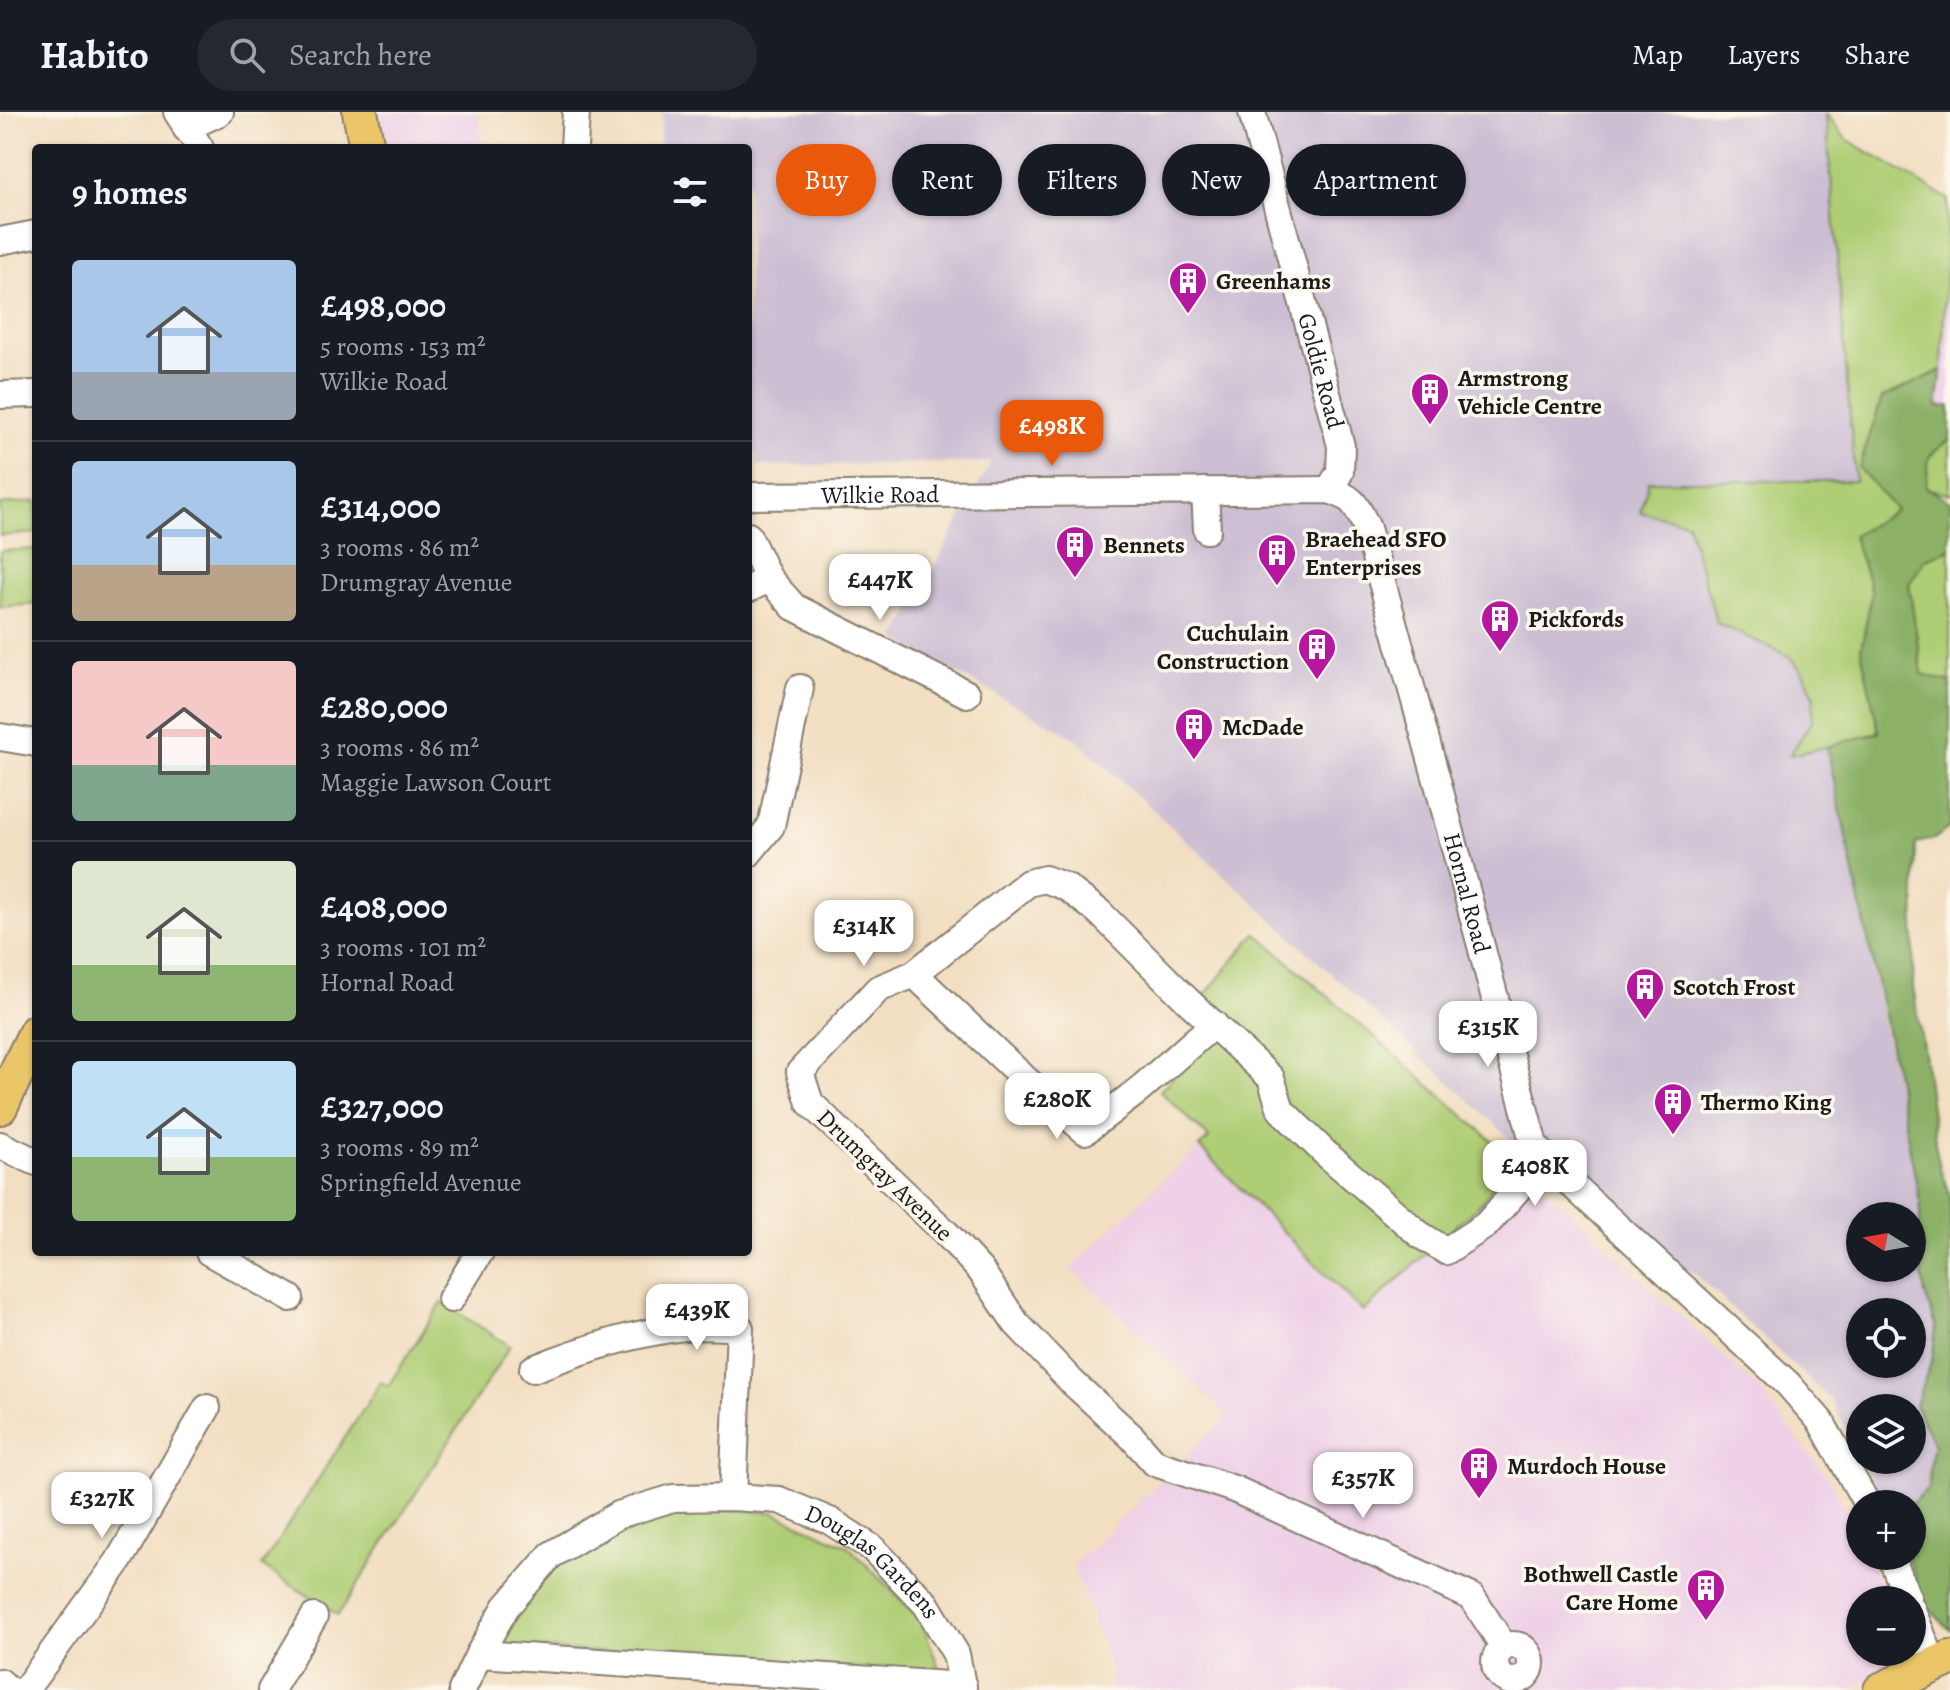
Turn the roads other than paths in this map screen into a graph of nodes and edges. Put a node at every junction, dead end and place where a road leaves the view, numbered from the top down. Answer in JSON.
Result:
{"nodes":[{"id":1,"x":220,"y":112,"type":"edge"},
{"id":2,"x":360,"y":112,"type":"edge"},
{"id":3,"x":576,"y":112,"type":"edge"},
{"id":4,"x":1252,"y":112,"type":"edge"},
{"id":5,"x":188,"y":129,"type":"edge"},
{"id":6,"x":366,"y":144,"type":"edge"},
{"id":7,"x":574,"y":144,"type":"edge"},
{"id":8,"x":32,"y":235,"type":"edge"},
{"id":9,"x":0,"y":241,"type":"edge"},
{"id":10,"x":32,"y":394,"type":"edge"},
{"id":11,"x":0,"y":395,"type":"edge"},
{"id":12,"x":1205,"y":491,"type":"junction"},
{"id":13,"x":1338,"y":493,"type":"junction"},
{"id":14,"x":752,"y":496,"type":"edge"},
{"id":15,"x":1207,"y":530,"type":"dead end"},
{"id":16,"x":752,"y":553,"type":"edge"},
{"id":17,"x":759,"y":584,"type":"edge"},
{"id":18,"x":800,"y":688,"type":"dead end"},
{"id":19,"x":967,"y":694,"type":"dead end"},
{"id":20,"x":0,"y":737,"type":"edge"},
{"id":21,"x":32,"y":742,"type":"edge"},
{"id":22,"x":752,"y":849,"type":"edge"},
{"id":23,"x":914,"y":974,"type":"junction"},
{"id":24,"x":1214,"y":1024,"type":"junction"},
{"id":25,"x":32,"y":1040,"type":"edge"},
{"id":26,"x":0,"y":1107,"type":"edge"},
{"id":27,"x":0,"y":1145,"type":"edge"},
{"id":28,"x":1546,"y":1157,"type":"junction"},
{"id":29,"x":32,"y":1160,"type":"edge"},
{"id":30,"x":216,"y":1256,"type":"edge"},
{"id":31,"x":478,"y":1256,"type":"edge"},
{"id":32,"x":290,"y":1298,"type":"dead end"},
{"id":33,"x":451,"y":1299,"type":"dead end"},
{"id":34,"x":533,"y":1369,"type":"dead end"},
{"id":35,"x":207,"y":1408,"type":"dead end"},
{"id":36,"x":1859,"y":1490,"type":"edge"},
{"id":37,"x":733,"y":1497,"type":"junction"},
{"id":38,"x":314,"y":1617,"type":"dead end"},
{"id":39,"x":1926,"y":1634,"type":"edge"},
{"id":40,"x":479,"y":1654,"type":"junction"},
{"id":41,"x":1942,"y":1662,"type":"edge"},
{"id":42,"x":0,"y":1682,"type":"edge"},
{"id":43,"x":1524,"y":1685,"type":"edge"},
{"id":44,"x":963,"y":1688,"type":"edge"},
{"id":45,"x":9,"y":1690,"type":"edge"},
{"id":46,"x":25,"y":1690,"type":"edge"},
{"id":47,"x":271,"y":1690,"type":"edge"},
{"id":48,"x":462,"y":1690,"type":"edge"},
{"id":49,"x":1881,"y":1690,"type":"edge"}],
"edges":[{"from":1,"to":5,"type":"street"},
{"from":2,"to":6,"type":"main road"},
{"from":3,"to":7,"type":"street"},
{"from":4,"to":13,"type":"street","name":"Goldie Road"},
{"from":8,"to":9,"type":"street"},
{"from":10,"to":11,"type":"street"},
{"from":12,"to":13,"type":"street","name":"Wilkie Road"},
{"from":12,"to":14,"type":"street","name":"Wilkie Road"},
{"from":12,"to":15,"type":"street"},
{"from":13,"to":28,"type":"street","name":"Hornal Road"},
{"from":16,"to":17,"type":"street"},
{"from":17,"to":19,"type":"street"},
{"from":18,"to":22,"type":"street"},
{"from":20,"to":21,"type":"street"},
{"from":23,"to":24,"type":"street","name":"Drumgray Avenue"},
{"from":23,"to":24,"type":"street"},
{"from":23,"to":43,"type":"street","name":"Drumgray Avenue"},
{"from":24,"to":28,"type":"street","name":"Drumgray Avenue"},
{"from":25,"to":26,"type":"main road"},
{"from":27,"to":29,"type":"street"},
{"from":28,"to":36,"type":"street","name":"Hornal Road"},
{"from":30,"to":32,"type":"street"},
{"from":31,"to":33,"type":"street"},
{"from":34,"to":37,"type":"street"},
{"from":35,"to":46,"type":"street"},
{"from":37,"to":40,"type":"street","name":"Douglas Gardens"},
{"from":37,"to":44,"type":"street","name":"Douglas Gardens"},
{"from":38,"to":47,"type":"street"},
{"from":39,"to":41,"type":"street"},
{"from":40,"to":44,"type":"street","name":"Douglas Gardens"},
{"from":40,"to":48,"type":"street","name":"Douglas Gardens"},
{"from":41,"to":49,"type":"main road"},
{"from":42,"to":45,"type":"street"}]}
